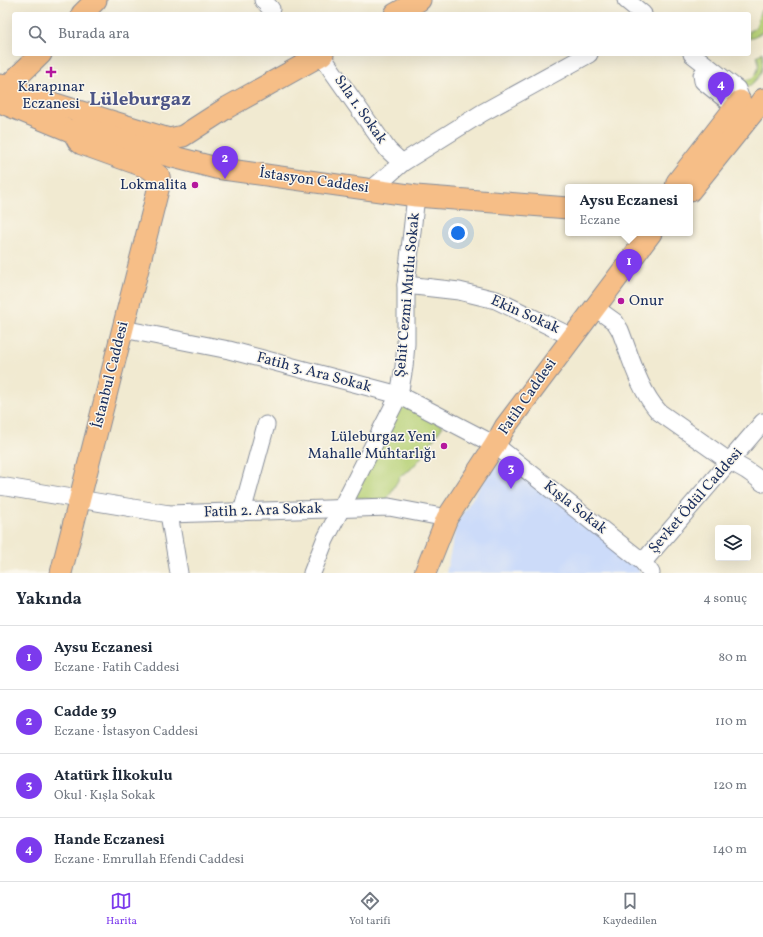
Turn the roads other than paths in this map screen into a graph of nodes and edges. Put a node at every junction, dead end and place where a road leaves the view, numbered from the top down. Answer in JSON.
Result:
{"nodes":[{"id":1,"x":96,"y":0,"type":"edge"},
{"id":2,"x":420,"y":0,"type":"edge"},
{"id":3,"x":626,"y":0,"type":"edge"},
{"id":4,"x":84,"y":12,"type":"edge"},
{"id":5,"x":399,"y":12,"type":"edge"},
{"id":6,"x":641,"y":12,"type":"edge"},
{"id":7,"x":39,"y":56,"type":"edge"},
{"id":8,"x":320,"y":56,"type":"edge"},
{"id":9,"x":323,"y":56,"type":"edge"},
{"id":10,"x":585,"y":56,"type":"edge"},
{"id":11,"x":694,"y":56,"type":"edge"},
{"id":12,"x":2,"y":93,"type":"edge"},
{"id":13,"x":755,"y":107,"type":"edge"},
{"id":14,"x":73,"y":132,"type":"junction"},
{"id":15,"x":167,"y":147,"type":"junction"},
{"id":16,"x":402,"y":163,"type":"junction"},
{"id":17,"x":158,"y":176,"type":"junction"},
{"id":18,"x":677,"y":184,"type":"edge"},
{"id":19,"x":693,"y":187,"type":"edge"},
{"id":20,"x":371,"y":190,"type":"junction"},
{"id":21,"x":416,"y":196,"type":"junction"},
{"id":22,"x":565,"y":208,"type":"edge"},
{"id":23,"x":649,"y":236,"type":"edge"},
{"id":24,"x":406,"y":285,"type":"junction"},
{"id":25,"x":594,"y":307,"type":"junction"},
{"id":26,"x":123,"y":329,"type":"junction"},
{"id":27,"x":572,"y":337,"type":"junction"},
{"id":28,"x":399,"y":395,"type":"junction"},
{"id":29,"x":763,"y":422,"type":"edge"},
{"id":30,"x":266,"y":425,"type":"dead end"},
{"id":31,"x":495,"y":445,"type":"junction"},
{"id":32,"x":730,"y":462,"type":"junction"},
{"id":33,"x":763,"y":483,"type":"edge"},
{"id":34,"x":0,"y":486,"type":"edge"},
{"id":35,"x":80,"y":500,"type":"junction"},
{"id":36,"x":341,"y":508,"type":"junction"},
{"id":37,"x":242,"y":512,"type":"junction"},
{"id":38,"x":169,"y":514,"type":"junction"},
{"id":39,"x":447,"y":518,"type":"junction"},
{"id":40,"x":647,"y":568,"type":"edge"},
{"id":41,"x":61,"y":573,"type":"edge"},
{"id":42,"x":179,"y":573,"type":"edge"},
{"id":43,"x":312,"y":573,"type":"edge"},
{"id":44,"x":425,"y":573,"type":"edge"}],
"edges":[{"from":1,"to":4,"type":"main road"},
{"from":2,"to":5,"type":"main road"},
{"from":3,"to":6,"type":"street"},
{"from":7,"to":12,"type":"main road"},
{"from":8,"to":15,"type":"main road"},
{"from":9,"to":16,"type":"street","name":"Sıla 1. Sokak"},
{"from":10,"to":16,"type":"street"},
{"from":11,"to":13,"type":"street"},
{"from":12,"to":14,"type":"main road","name":"İstasyon Caddesi"},
{"from":12,"to":15,"type":"main road"},
{"from":13,"to":18,"type":"main road"},
{"from":13,"to":19,"type":"main road"},
{"from":14,"to":15,"type":"main road","name":"İstasyon Caddesi"},
{"from":14,"to":17,"type":"main road"},
{"from":15,"to":17,"type":"street","name":"İstanbul Caddesi"},
{"from":15,"to":20,"type":"main road","name":"İstasyon Caddesi"},
{"from":16,"to":20,"type":"street"},
{"from":17,"to":26,"type":"main road","name":"İstanbul Caddesi"},
{"from":20,"to":21,"type":"main road","name":"İstasyon Caddesi"},
{"from":21,"to":22,"type":"main road","name":"İstasyon Caddesi"},
{"from":21,"to":24,"type":"street","name":"Şehit Cezmi Mutlu Sokak"},
{"from":23,"to":25,"type":"main road","name":"Fatih Caddesi"},
{"from":24,"to":27,"type":"street","name":"Ekin Sokak"},
{"from":24,"to":28,"type":"street","name":"Şehit Cezmi Mutlu Sokak"},
{"from":25,"to":27,"type":"main road","name":"Fatih Caddesi"},
{"from":25,"to":32,"type":"street"},
{"from":26,"to":28,"type":"street","name":"Fatih 3. Ara Sokak"},
{"from":26,"to":35,"type":"main road","name":"İstanbul Caddesi"},
{"from":27,"to":31,"type":"main road","name":"Fatih Caddesi"},
{"from":28,"to":31,"type":"street","name":"Fatih 3. Ara Sokak"},
{"from":28,"to":36,"type":"street","name":"Şehit Cezmi Mutlu Sokak"},
{"from":29,"to":32,"type":"street","name":"Şevket Ödül Caddesi"},
{"from":30,"to":37,"type":"street"},
{"from":31,"to":39,"type":"main road","name":"Fatih Caddesi"},
{"from":31,"to":40,"type":"street","name":"Kışla Sokak"},
{"from":32,"to":33,"type":"street"},
{"from":32,"to":40,"type":"street","name":"Şevket Ödül Caddesi"},
{"from":34,"to":35,"type":"street","name":"Fatih 2. Ara Sokak"},
{"from":35,"to":38,"type":"street","name":"Fatih 2. Ara Sokak"},
{"from":35,"to":41,"type":"main road","name":"İstanbul Caddesi"},
{"from":36,"to":37,"type":"street","name":"Fatih 2. Ara Sokak"},
{"from":36,"to":39,"type":"street","name":"Fatih 2. Ara Sokak"},
{"from":36,"to":43,"type":"street","name":"Şehit Cezmi Mutlu Sokak"},
{"from":37,"to":38,"type":"street","name":"Fatih 2. Ara Sokak"},
{"from":38,"to":42,"type":"street"},
{"from":39,"to":44,"type":"main road","name":"Fatih Caddesi"}]}
